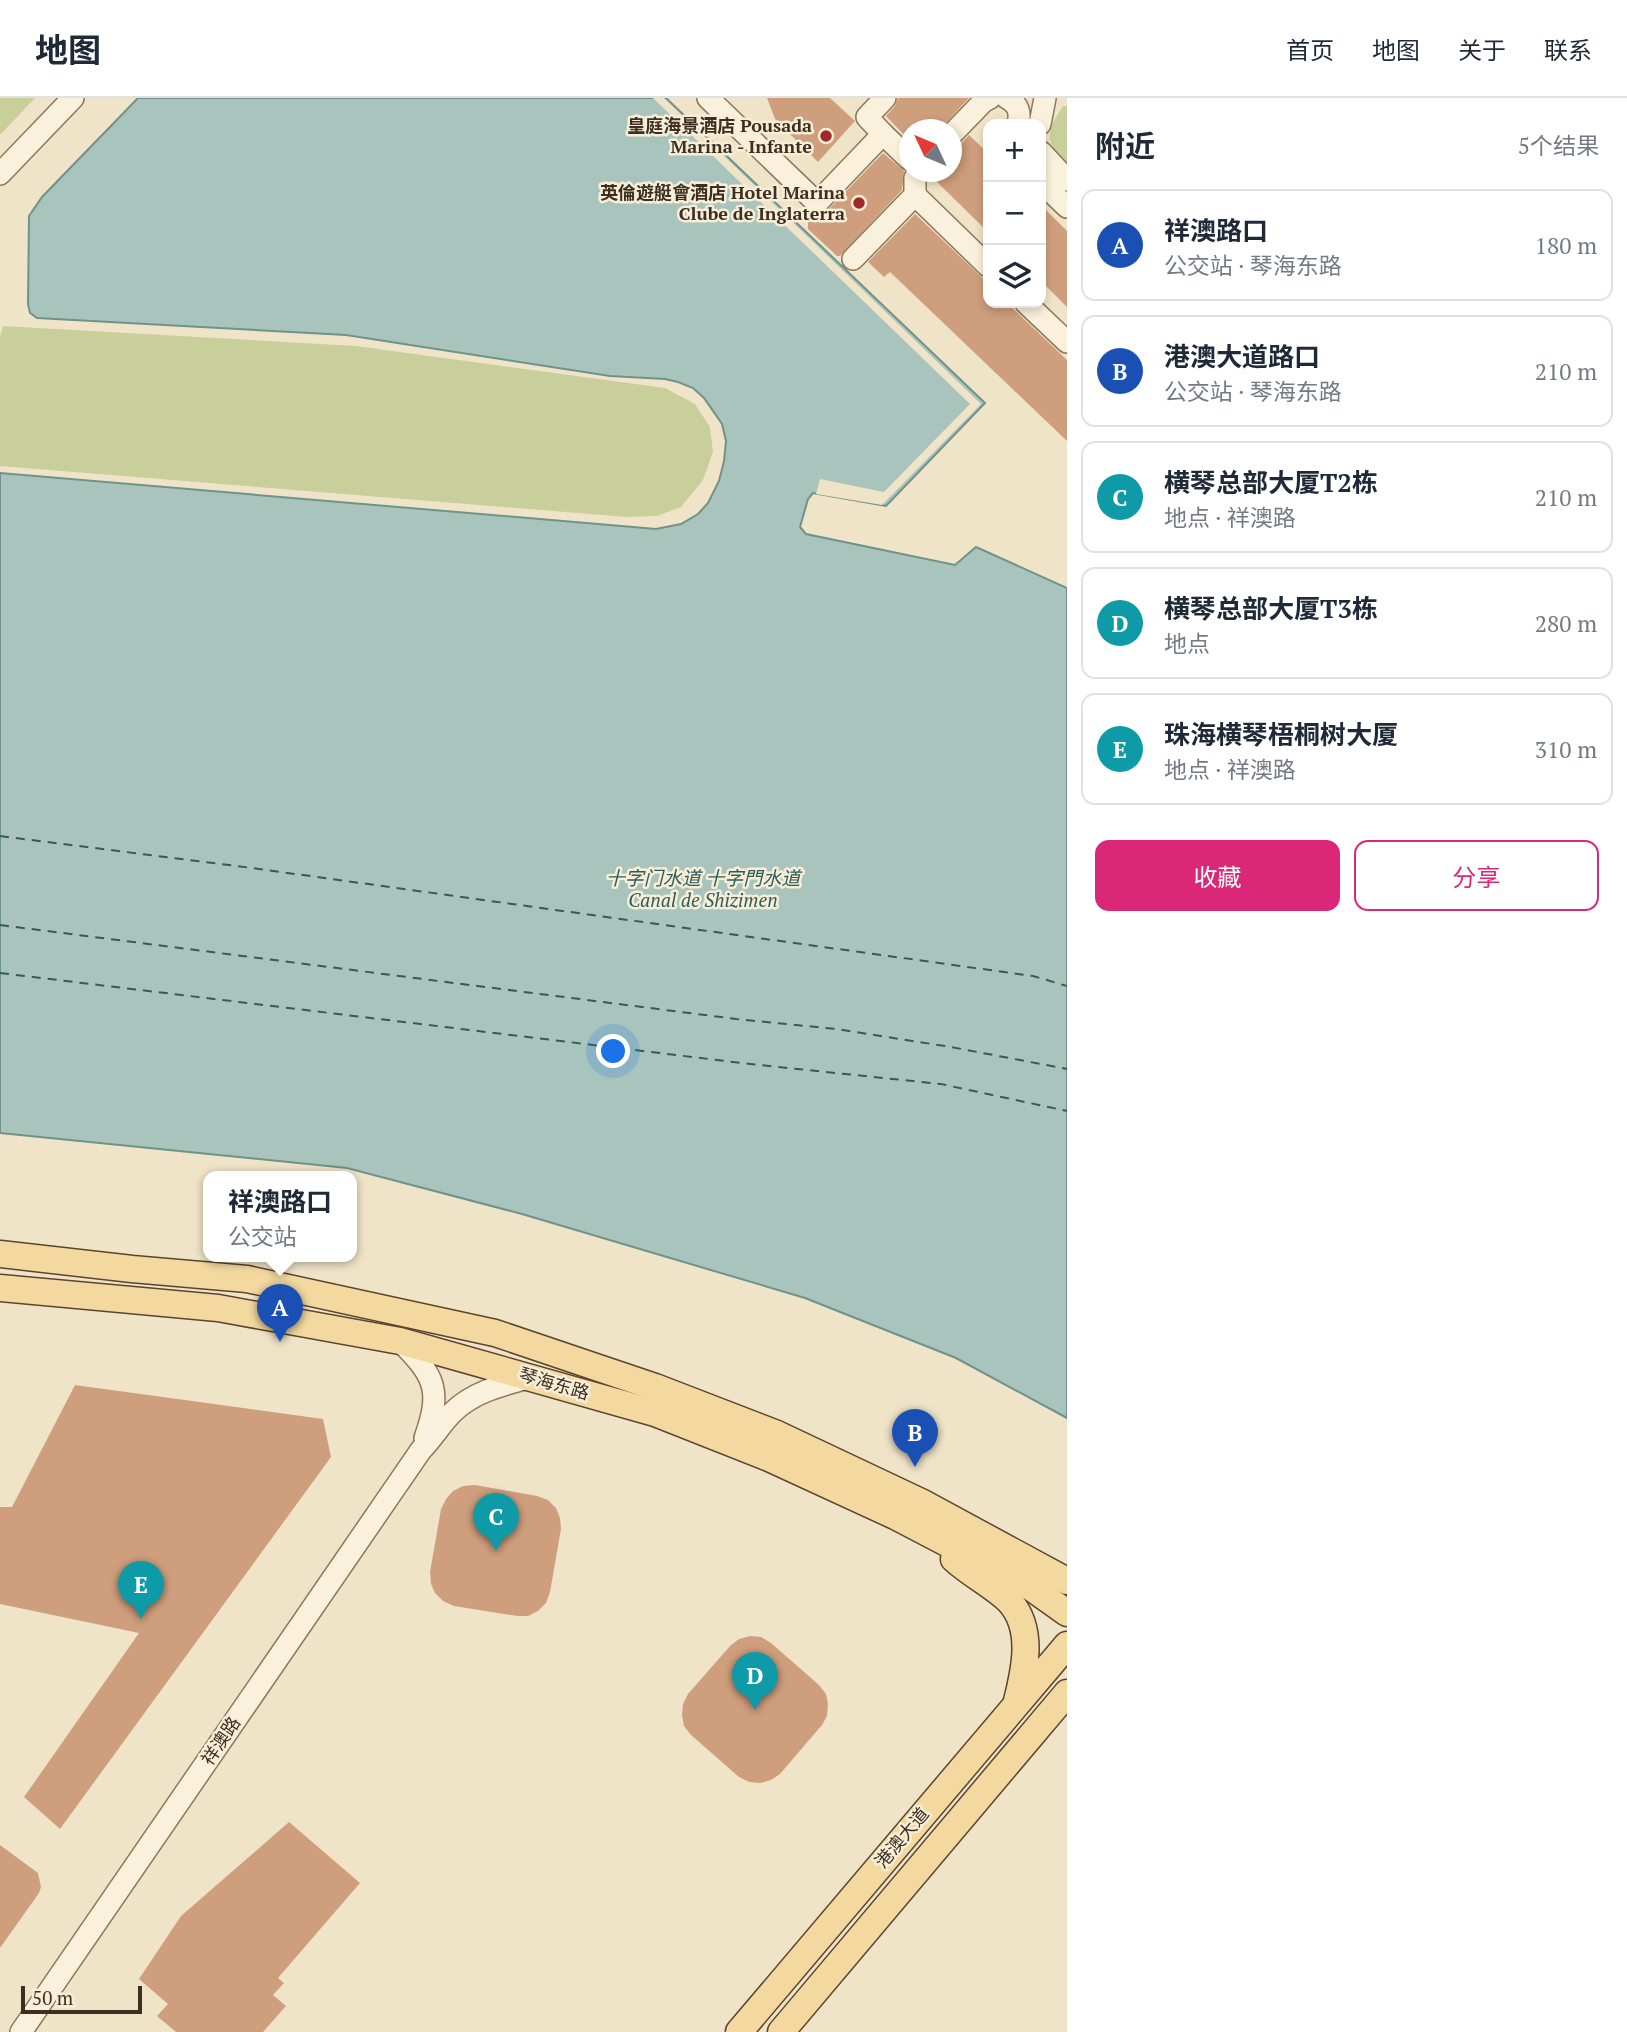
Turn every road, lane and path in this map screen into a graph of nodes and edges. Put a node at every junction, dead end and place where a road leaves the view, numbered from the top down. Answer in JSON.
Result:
{"nodes":[{"id":1,"x":73,"y":98,"type":"edge"},
{"id":2,"x":708,"y":98,"type":"edge"},
{"id":3,"x":885,"y":98,"type":"edge"},
{"id":4,"x":990,"y":98,"type":"edge"},
{"id":5,"x":1007,"y":98,"type":"edge"},
{"id":6,"x":1045,"y":98,"type":"edge"},
{"id":7,"x":1018,"y":119,"type":"edge"},
{"id":8,"x":1041,"y":119,"type":"edge"},
{"id":9,"x":962,"y":124,"type":"edge"},
{"id":10,"x":883,"y":134,"type":"junction"},
{"id":11,"x":899,"y":149,"type":"edge"},
{"id":12,"x":1046,"y":157,"type":"edge"},
{"id":13,"x":0,"y":174,"type":"edge"},
{"id":14,"x":1067,"y":180,"type":"edge"},
{"id":15,"x":916,"y":182,"type":"edge"},
{"id":16,"x":1046,"y":187,"type":"edge"},
{"id":17,"x":915,"y":195,"type":"junction"},
{"id":18,"x":1067,"y":207,"type":"edge"},
{"id":19,"x":853,"y":259,"type":"dead end"},
{"id":20,"x":983,"y":261,"type":"edge"},
{"id":21,"x":1032,"y":308,"type":"edge"},
{"id":22,"x":1067,"y":342,"type":"edge"},
{"id":23,"x":0,"y":1254,"type":"edge"},
{"id":24,"x":0,"y":1288,"type":"edge"},
{"id":25,"x":400,"y":1341,"type":"junction"},
{"id":26,"x":531,"y":1377,"type":"junction"},
{"id":27,"x":421,"y":1450,"type":"junction"},
{"id":28,"x":944,"y":1541,"type":"junction"},
{"id":29,"x":1067,"y":1581,"type":"edge"},
{"id":30,"x":1067,"y":1613,"type":"edge"},
{"id":31,"x":1067,"y":1645,"type":"edge"},
{"id":32,"x":1067,"y":1693,"type":"edge"},
{"id":33,"x":1017,"y":1703,"type":"junction"},
{"id":34,"x":21,"y":2032,"type":"edge"},
{"id":35,"x":739,"y":2032,"type":"edge"},
{"id":36,"x":781,"y":2032,"type":"edge"}],
"edges":[{"from":1,"to":13,"type":"street"},
{"from":2,"to":10,"type":"street"},
{"from":3,"to":10,"type":"street"},
{"from":4,"to":9,"type":"street"},
{"from":5,"to":7,"type":"street"},
{"from":6,"to":8,"type":"street"},
{"from":10,"to":11,"type":"street"},
{"from":12,"to":14,"type":"street"},
{"from":15,"to":17,"type":"street"},
{"from":16,"to":18,"type":"street"},
{"from":17,"to":19,"type":"street"},
{"from":17,"to":20,"type":"street"},
{"from":21,"to":22,"type":"street"},
{"from":23,"to":29,"type":"main road","name":"琴海东路"},
{"from":24,"to":25,"type":"main road","name":"琴海东路"},
{"from":25,"to":26,"type":"main road","name":"琴海东路"},
{"from":25,"to":27,"type":"street","name":"祥澳路"},
{"from":26,"to":27,"type":"street","name":"祥澳路"},
{"from":26,"to":28,"type":"main road","name":"琴海东路"},
{"from":27,"to":34,"type":"street","name":"祥澳路"},
{"from":28,"to":30,"type":"main road","name":"琴海东路"},
{"from":28,"to":33,"type":"main road"},
{"from":31,"to":33,"type":"main road","name":"港澳大道"},
{"from":32,"to":36,"type":"main road","name":"港澳大道"},
{"from":33,"to":35,"type":"main road","name":"港澳大道"}]}
